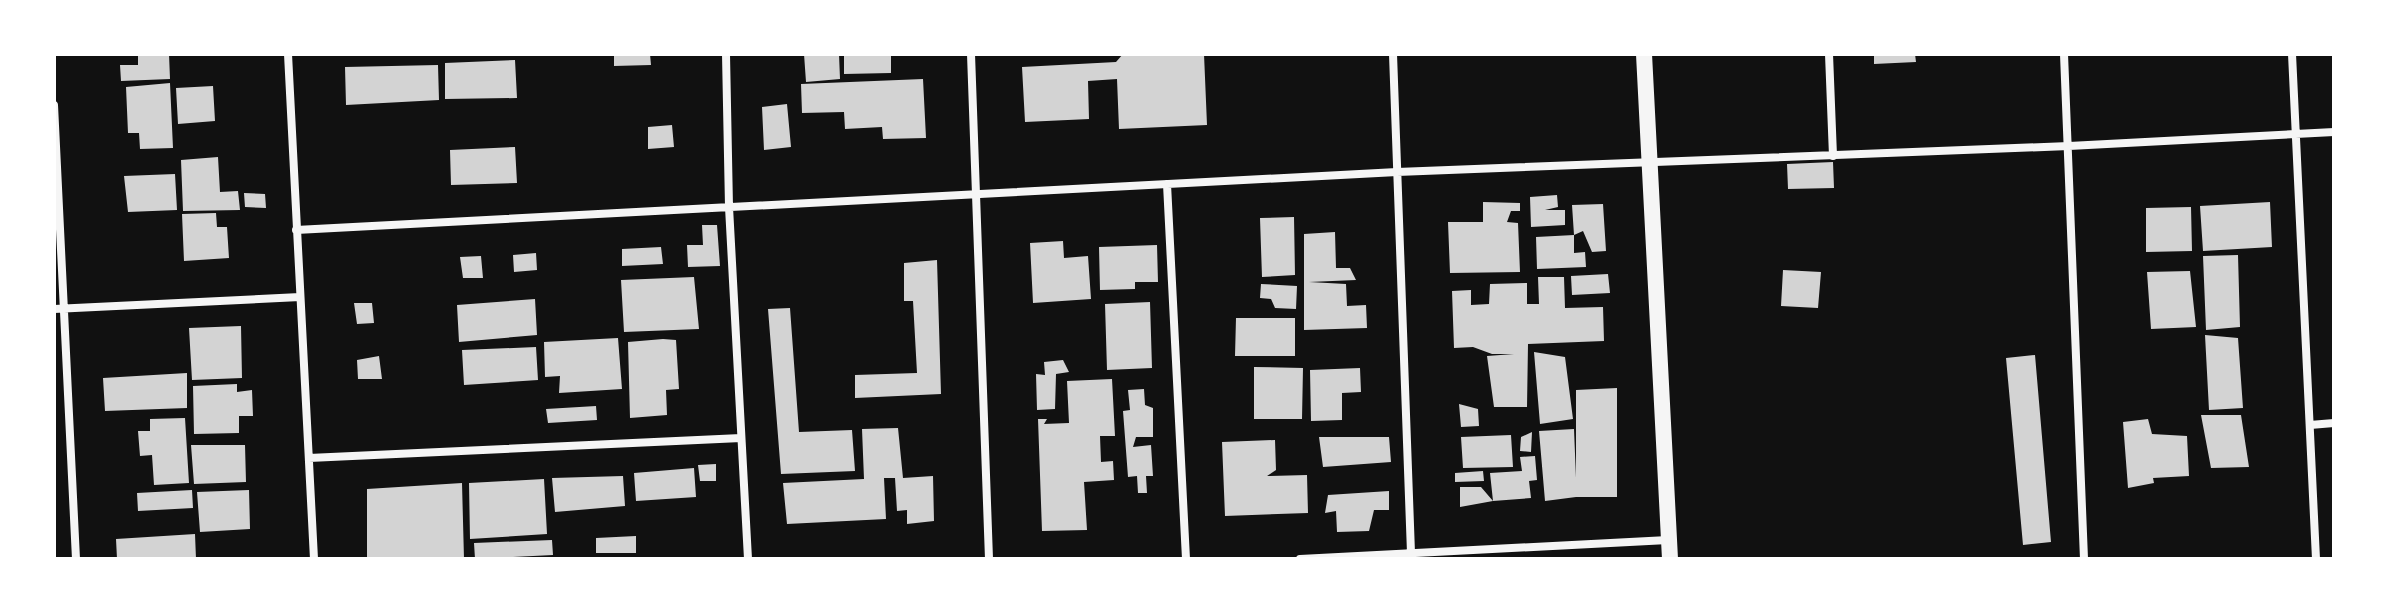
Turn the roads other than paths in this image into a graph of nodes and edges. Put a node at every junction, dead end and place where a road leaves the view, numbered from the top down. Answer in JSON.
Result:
{"nodes":[{"id":1,"x":288,"y":54,"type":"edge"},
{"id":2,"x":726,"y":54,"type":"edge"},
{"id":3,"x":971,"y":54,"type":"edge"},
{"id":4,"x":1393,"y":54,"type":"edge"},
{"id":5,"x":1644,"y":54,"type":"edge"},
{"id":6,"x":1829,"y":54,"type":"edge"},
{"id":7,"x":2064,"y":54,"type":"edge"},
{"id":8,"x":2292,"y":54,"type":"edge"},
{"id":9,"x":54,"y":105,"type":"edge"},
{"id":10,"x":2334,"y":132,"type":"edge"},
{"id":11,"x":2296,"y":133,"type":"junction"},
{"id":12,"x":2069,"y":146,"type":"junction"},
{"id":13,"x":1833,"y":156,"type":"junction"},
{"id":14,"x":1649,"y":162,"type":"junction"},
{"id":15,"x":1397,"y":172,"type":"junction"},
{"id":16,"x":1167,"y":184,"type":"junction"},
{"id":17,"x":976,"y":195,"type":"junction"},
{"id":18,"x":729,"y":207,"type":"junction"},
{"id":19,"x":296,"y":230,"type":"junction"},
{"id":20,"x":300,"y":297,"type":"junction"},
{"id":21,"x":59,"y":309,"type":"edge"},
{"id":22,"x":2334,"y":423,"type":"edge"},
{"id":23,"x":2310,"y":425,"type":"junction"},
{"id":24,"x":741,"y":438,"type":"junction"},
{"id":25,"x":309,"y":458,"type":"junction"},
{"id":26,"x":1669,"y":540,"type":"junction"},
{"id":27,"x":1411,"y":553,"type":"junction"},
{"id":28,"x":76,"y":559,"type":"edge"},
{"id":29,"x":314,"y":559,"type":"edge"},
{"id":30,"x":748,"y":559,"type":"edge"},
{"id":31,"x":989,"y":559,"type":"edge"},
{"id":32,"x":1186,"y":559,"type":"edge"},
{"id":33,"x":1300,"y":559,"type":"edge"},
{"id":34,"x":1670,"y":559,"type":"edge"},
{"id":35,"x":2084,"y":559,"type":"edge"},
{"id":36,"x":2316,"y":559,"type":"edge"}],
"edges":[{"from":1,"to":19,"type":"street"},
{"from":2,"to":18,"type":"street"},
{"from":3,"to":17,"type":"street"},
{"from":4,"to":15,"type":"street"},
{"from":5,"to":14,"type":"main road"},
{"from":6,"to":13,"type":"street"},
{"from":7,"to":12,"type":"street"},
{"from":8,"to":11,"type":"street"},
{"from":9,"to":21,"type":"street"},
{"from":10,"to":11,"type":"street"},
{"from":11,"to":12,"type":"street"},
{"from":11,"to":23,"type":"street"},
{"from":12,"to":13,"type":"street"},
{"from":12,"to":35,"type":"street"},
{"from":13,"to":14,"type":"street"},
{"from":14,"to":15,"type":"street"},
{"from":14,"to":26,"type":"main road"},
{"from":15,"to":16,"type":"street"},
{"from":15,"to":27,"type":"street"},
{"from":16,"to":17,"type":"street"},
{"from":16,"to":32,"type":"street"},
{"from":17,"to":18,"type":"street"},
{"from":17,"to":31,"type":"street"},
{"from":18,"to":19,"type":"street"},
{"from":18,"to":24,"type":"street"},
{"from":19,"to":20,"type":"street"},
{"from":20,"to":21,"type":"street"},
{"from":20,"to":25,"type":"street"},
{"from":21,"to":28,"type":"street"},
{"from":22,"to":23,"type":"street"},
{"from":23,"to":36,"type":"street"},
{"from":24,"to":25,"type":"street"},
{"from":24,"to":30,"type":"street"},
{"from":25,"to":29,"type":"street"},
{"from":26,"to":27,"type":"street"},
{"from":26,"to":34,"type":"main road"},
{"from":27,"to":33,"type":"street"}]}
